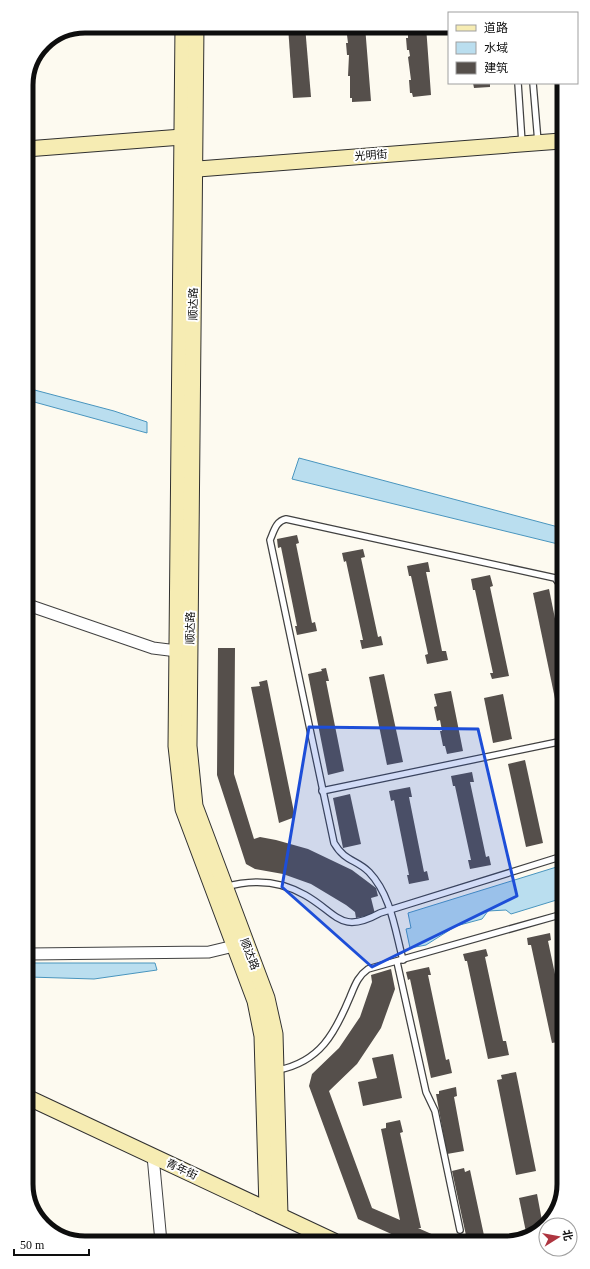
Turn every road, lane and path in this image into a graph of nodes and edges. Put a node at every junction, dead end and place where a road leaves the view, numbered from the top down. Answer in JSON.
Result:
{"nodes":[{"id":1,"x":183,"y":33,"type":"edge"},
{"id":2,"x":196,"y":33,"type":"edge"},
{"id":3,"x":518,"y":84,"type":"edge"},
{"id":4,"x":533,"y":84,"type":"edge"},
{"id":5,"x":182,"y":137,"type":"junction"},
{"id":6,"x":557,"y":140,"type":"edge"},
{"id":7,"x":538,"y":142,"type":"junction"},
{"id":8,"x":522,"y":144,"type":"junction"},
{"id":9,"x":33,"y":149,"type":"edge"},
{"id":10,"x":188,"y":170,"type":"junction"},
{"id":11,"x":557,"y":581,"type":"edge"},
{"id":12,"x":33,"y":607,"type":"edge"},
{"id":13,"x":177,"y":651,"type":"junction"},
{"id":14,"x":557,"y":742,"type":"edge"},
{"id":15,"x":322,"y":791,"type":"junction"},
{"id":16,"x":557,"y":858,"type":"edge"},
{"id":17,"x":225,"y":887,"type":"junction"},
{"id":18,"x":390,"y":910,"type":"junction"},
{"id":19,"x":557,"y":916,"type":"edge"},
{"id":20,"x":234,"y":946,"type":"junction"},
{"id":21,"x":33,"y":954,"type":"edge"},
{"id":22,"x":400,"y":961,"type":"junction"},
{"id":23,"x":276,"y":1070,"type":"junction"},
{"id":24,"x":33,"y":1100,"type":"edge"},
{"id":25,"x":153,"y":1156,"type":"junction"},
{"id":26,"x":273,"y":1212,"type":"junction"},
{"id":27,"x":460,"y":1230,"type":"dead end"},
{"id":28,"x":160,"y":1236,"type":"edge"},
{"id":29,"x":323,"y":1236,"type":"edge"}],
"edges":[{"from":1,"to":5,"type":"main road","name":"顺达路"},
{"from":2,"to":10,"type":"main road","name":"顺达路"},
{"from":3,"to":8,"type":"lane"},
{"from":4,"to":7,"type":"lane"},
{"from":5,"to":9,"type":"main road"},
{"from":5,"to":10,"type":"main road","name":"顺达路"},
{"from":6,"to":7,"type":"main road","name":"光明街"},
{"from":7,"to":8,"type":"main road","name":"光明街"},
{"from":8,"to":10,"type":"main road","name":"光明街"},
{"from":10,"to":13,"type":"main road","name":"顺达路"},
{"from":10,"to":17,"type":"main road","name":"顺达路"},
{"from":11,"to":15,"type":"lane"},
{"from":12,"to":13,"type":"street"},
{"from":13,"to":20,"type":"main road","name":"顺达路"},
{"from":14,"to":15,"type":"lane"},
{"from":15,"to":18,"type":"lane"},
{"from":16,"to":18,"type":"lane"},
{"from":17,"to":18,"type":"lane"},
{"from":17,"to":23,"type":"main road","name":"顺达路"},
{"from":18,"to":22,"type":"lane"},
{"from":19,"to":22,"type":"lane"},
{"from":20,"to":21,"type":"street"},
{"from":20,"to":26,"type":"main road","name":"顺达路"},
{"from":22,"to":23,"type":"lane"},
{"from":22,"to":27,"type":"lane"},
{"from":23,"to":26,"type":"main road","name":"顺达路"},
{"from":24,"to":25,"type":"main road","name":"青年街"},
{"from":25,"to":26,"type":"main road","name":"青年街"},
{"from":25,"to":28,"type":"street"},
{"from":26,"to":29,"type":"main road","name":"青年街"}]}
